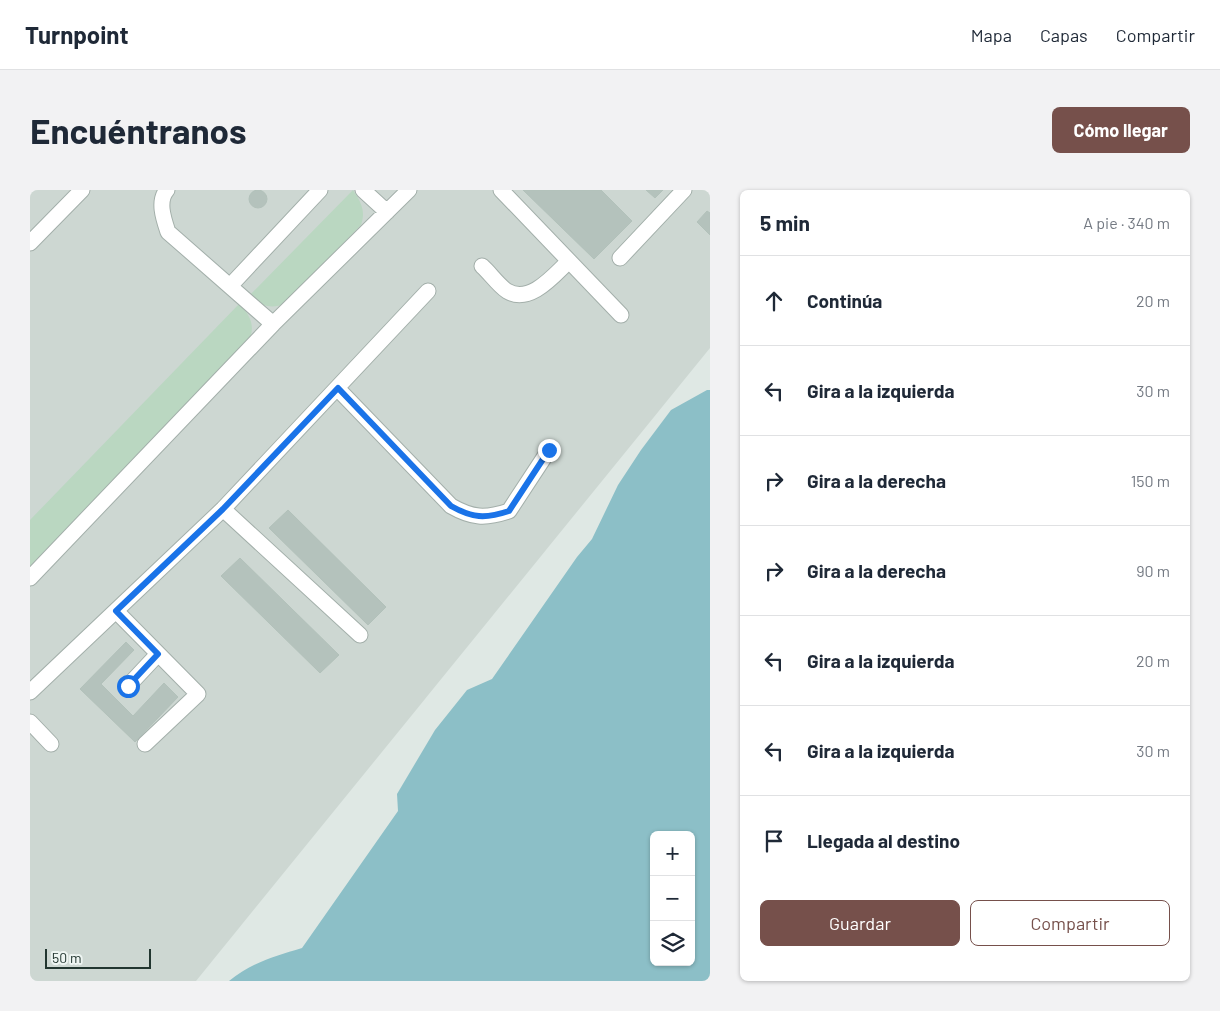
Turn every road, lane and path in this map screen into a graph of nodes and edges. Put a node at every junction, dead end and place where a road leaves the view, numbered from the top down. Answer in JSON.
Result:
{"nodes":[{"id":1,"x":82,"y":190,"type":"edge"},
{"id":2,"x":166,"y":190,"type":"edge"},
{"id":3,"x":320,"y":190,"type":"edge"},
{"id":4,"x":363,"y":190,"type":"edge"},
{"id":5,"x":409,"y":190,"type":"edge"},
{"id":6,"x":501,"y":190,"type":"edge"},
{"id":7,"x":684,"y":190,"type":"edge"},
{"id":8,"x":387,"y":212,"type":"junction"},
{"id":9,"x":30,"y":243,"type":"edge"},
{"id":10,"x":620,"y":258,"type":"dead end"},
{"id":11,"x":569,"y":261,"type":"junction"},
{"id":12,"x":482,"y":266,"type":"dead end"},
{"id":13,"x":230,"y":286,"type":"junction"},
{"id":14,"x":428,"y":291,"type":"dead end"},
{"id":15,"x":621,"y":315,"type":"dead end"},
{"id":16,"x":273,"y":324,"type":"junction"},
{"id":17,"x":338,"y":388,"type":"junction"},
{"id":18,"x":549,"y":450,"type":"dead end"},
{"id":19,"x":223,"y":509,"type":"junction"},
{"id":20,"x":30,"y":578,"type":"edge"},
{"id":21,"x":116,"y":611,"type":"junction"},
{"id":22,"x":360,"y":635,"type":"dead end"},
{"id":23,"x":158,"y":654,"type":"junction"},
{"id":24,"x":128,"y":686,"type":"dead end"},
{"id":25,"x":30,"y":692,"type":"edge"},
{"id":26,"x":30,"y":722,"type":"edge"},
{"id":27,"x":51,"y":744,"type":"dead end"},
{"id":28,"x":145,"y":744,"type":"dead end"}],
"edges":[{"from":1,"to":9,"type":"street"},
{"from":2,"to":13,"type":"street"},
{"from":3,"to":13,"type":"street"},
{"from":4,"to":8,"type":"street"},
{"from":5,"to":8,"type":"street"},
{"from":6,"to":11,"type":"street"},
{"from":7,"to":10,"type":"street"},
{"from":8,"to":16,"type":"street"},
{"from":11,"to":12,"type":"street"},
{"from":11,"to":15,"type":"street"},
{"from":13,"to":16,"type":"street"},
{"from":14,"to":17,"type":"street"},
{"from":16,"to":20,"type":"street"},
{"from":17,"to":18,"type":"street"},
{"from":17,"to":19,"type":"street"},
{"from":19,"to":21,"type":"street"},
{"from":19,"to":22,"type":"street"},
{"from":21,"to":23,"type":"street"},
{"from":21,"to":25,"type":"street"},
{"from":23,"to":24,"type":"street"},
{"from":23,"to":28,"type":"street"},
{"from":26,"to":27,"type":"street"}]}
